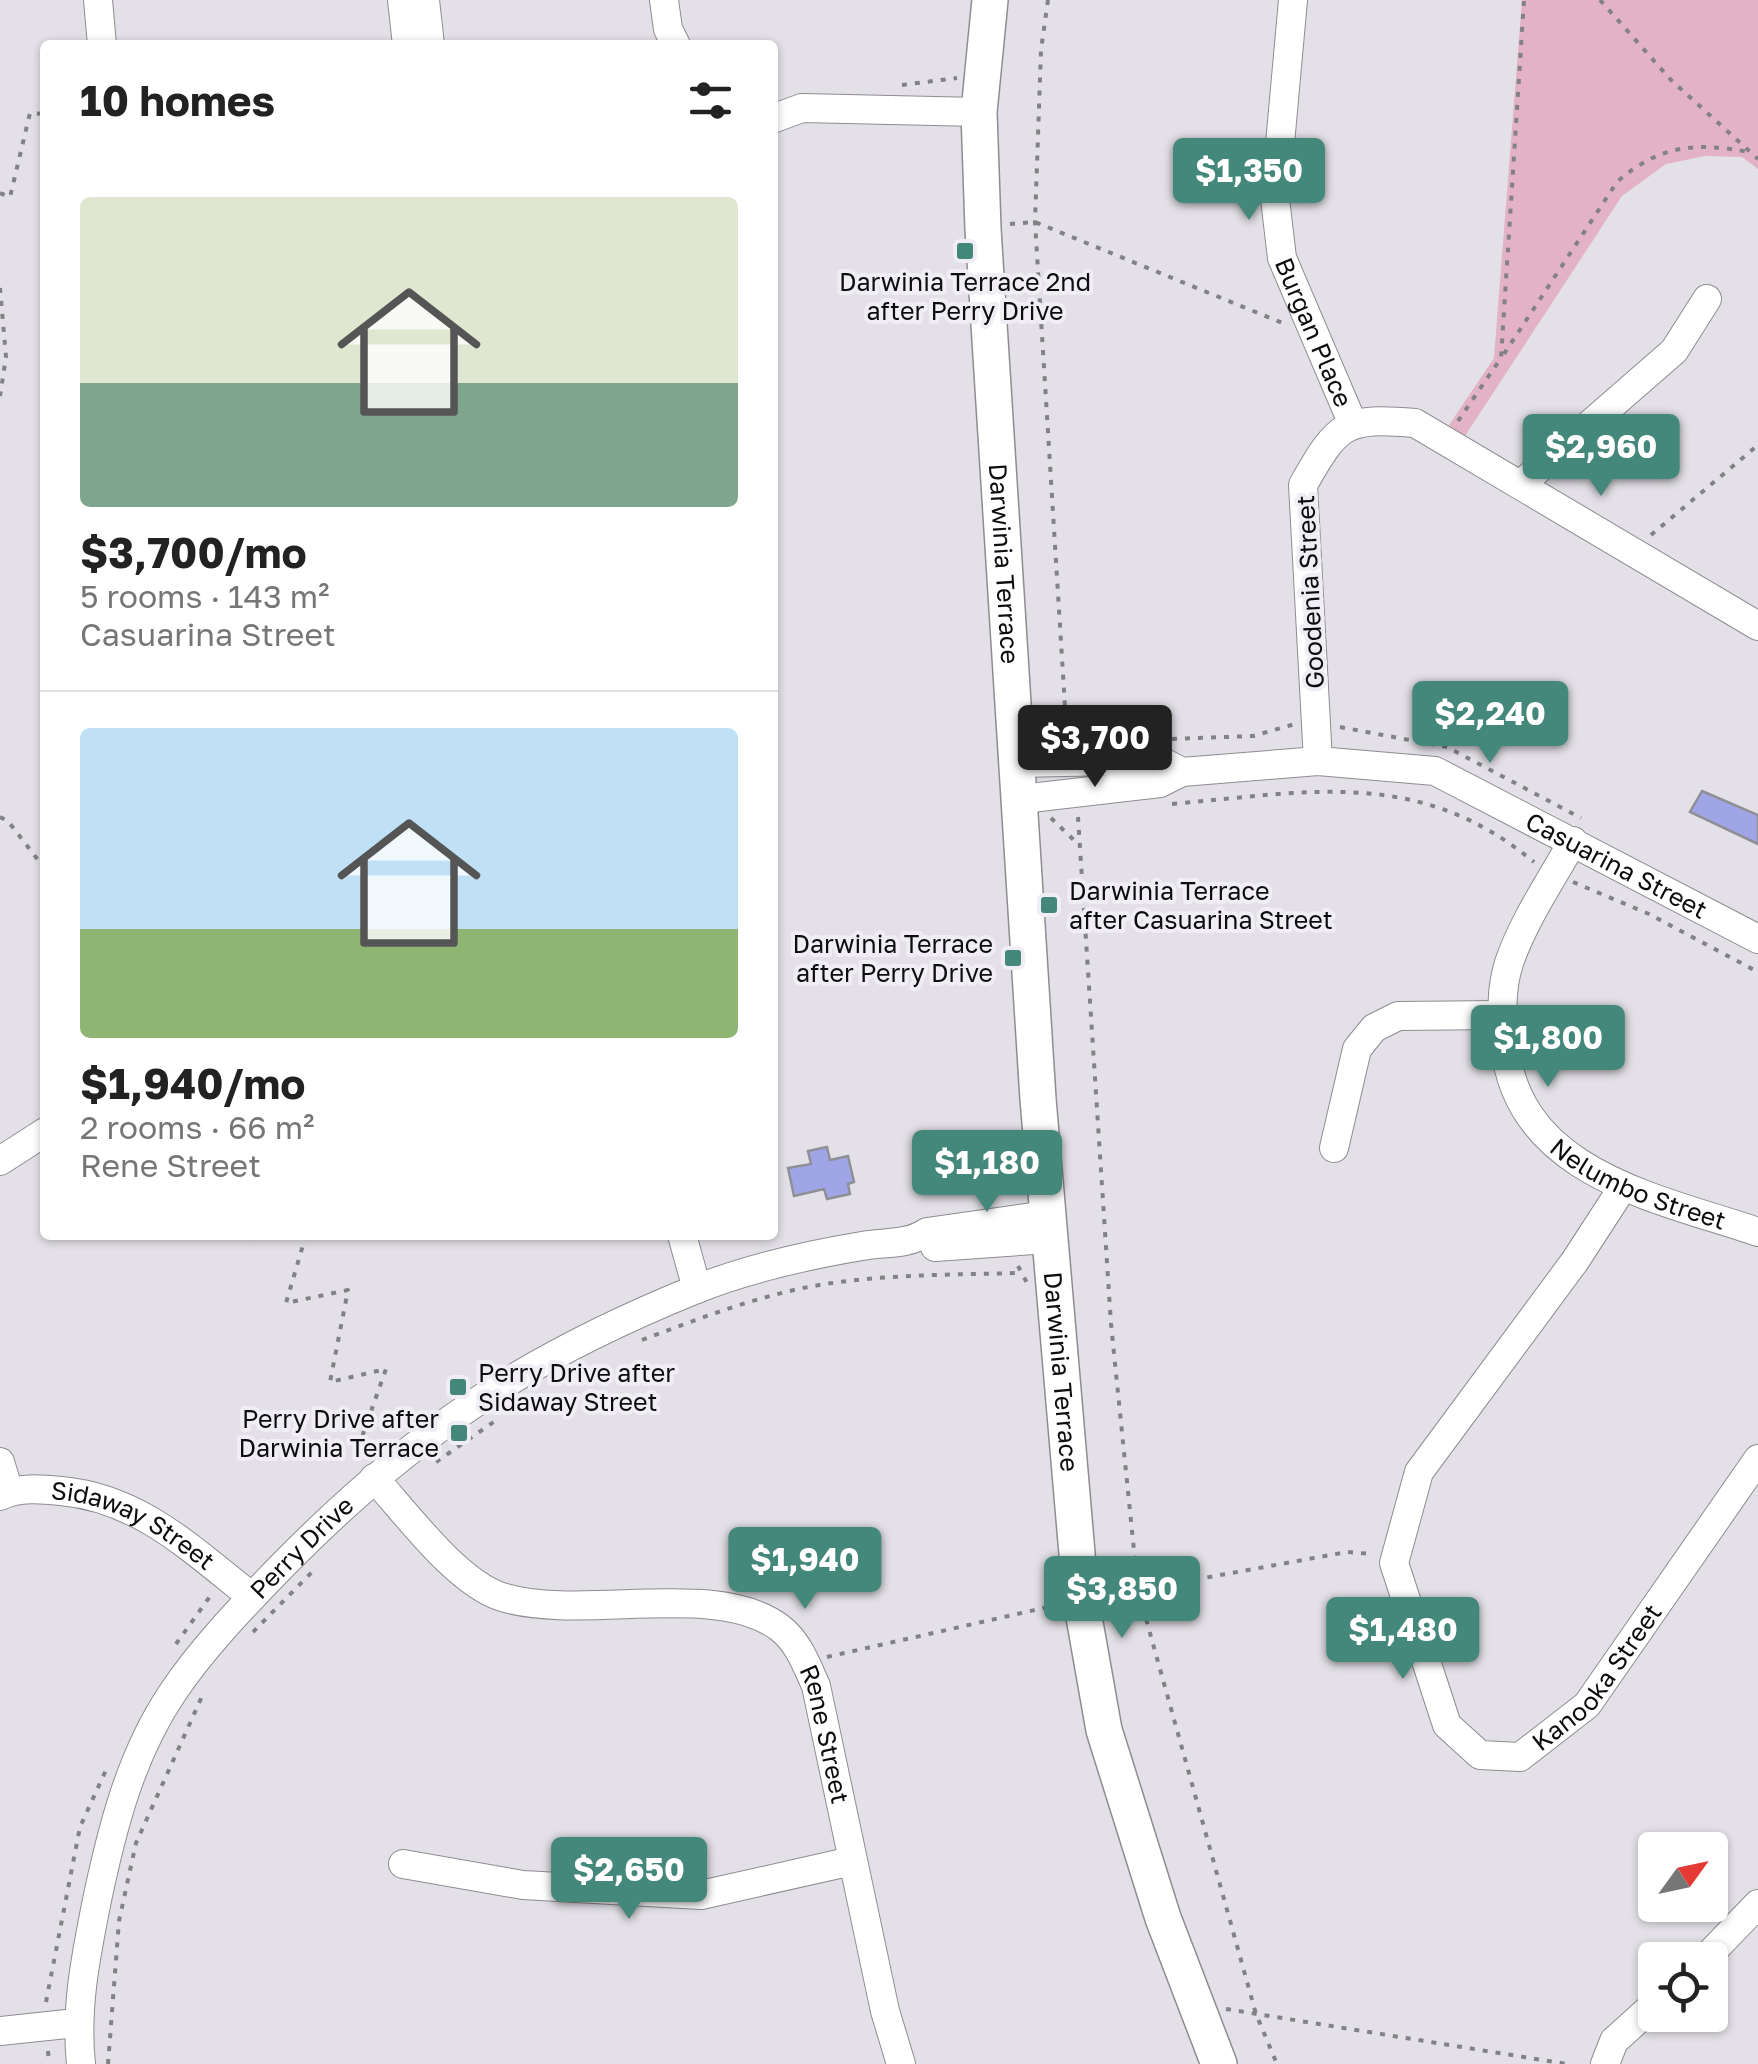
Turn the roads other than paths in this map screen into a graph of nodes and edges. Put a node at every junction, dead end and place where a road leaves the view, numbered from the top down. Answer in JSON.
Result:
{"nodes":[{"id":1,"x":98,"y":0,"type":"edge"},
{"id":2,"x":402,"y":0,"type":"edge"},
{"id":3,"x":425,"y":0,"type":"edge"},
{"id":4,"x":664,"y":0,"type":"edge"},
{"id":5,"x":990,"y":0,"type":"edge"},
{"id":6,"x":1293,"y":0,"type":"edge"},
{"id":7,"x":102,"y":40,"type":"edge"},
{"id":8,"x":406,"y":40,"type":"edge"},
{"id":9,"x":429,"y":40,"type":"edge"},
{"id":10,"x":674,"y":40,"type":"edge"},
{"id":11,"x":979,"y":112,"type":"junction"},
{"id":12,"x":778,"y":117,"type":"edge"},
{"id":13,"x":1707,"y":298,"type":"dead end"},
{"id":14,"x":1352,"y":422,"type":"junction"},
{"id":15,"x":1520,"y":485,"type":"junction"},
{"id":16,"x":1758,"y":626,"type":"edge"},
{"id":17,"x":1318,"y":761,"type":"junction"},
{"id":18,"x":1019,"y":763,"type":"junction"},
{"id":19,"x":1182,"y":772,"type":"junction"},
{"id":20,"x":1022,"y":799,"type":"junction"},
{"id":21,"x":1573,"y":841,"type":"junction"},
{"id":22,"x":1758,"y":939,"type":"edge"},
{"id":23,"x":1501,"y":1015,"type":"junction"},
{"id":24,"x":40,"y":1135,"type":"edge"},
{"id":25,"x":1334,"y":1148,"type":"dead end"},
{"id":26,"x":0,"y":1160,"type":"edge"},
{"id":27,"x":1623,"y":1187,"type":"junction"},
{"id":28,"x":1048,"y":1227,"type":"junction"},
{"id":29,"x":1758,"y":1232,"type":"edge"},
{"id":30,"x":683,"y":1240,"type":"edge"},
{"id":31,"x":697,"y":1289,"type":"junction"},
{"id":32,"x":1758,"y":1458,"type":"edge"},
{"id":33,"x":0,"y":1462,"type":"edge"},
{"id":34,"x":374,"y":1478,"type":"junction"},
{"id":35,"x":4,"y":1494,"type":"edge"},
{"id":36,"x":252,"y":1597,"type":"junction"},
{"id":37,"x":852,"y":1861,"type":"junction"},
{"id":38,"x":403,"y":1864,"type":"dead end"},
{"id":39,"x":1758,"y":1904,"type":"edge"},
{"id":40,"x":1721,"y":1942,"type":"edge"},
{"id":41,"x":1638,"y":2019,"type":"edge"},
{"id":42,"x":76,"y":2023,"type":"junction"},
{"id":43,"x":0,"y":2031,"type":"edge"},
{"id":44,"x":81,"y":2064,"type":"edge"},
{"id":45,"x":901,"y":2064,"type":"edge"},
{"id":46,"x":1218,"y":2064,"type":"edge"},
{"id":47,"x":1606,"y":2064,"type":"edge"}],
"edges":[{"from":1,"to":7,"type":"street"},
{"from":2,"to":8,"type":"street"},
{"from":3,"to":9,"type":"street"},
{"from":4,"to":10,"type":"street"},
{"from":5,"to":11,"type":"main road","name":"Darwinia Terrace"},
{"from":6,"to":14,"type":"street","name":"Burgan Place"},
{"from":11,"to":12,"type":"street"},
{"from":11,"to":18,"type":"main road","name":"Darwinia Terrace"},
{"from":13,"to":15,"type":"street"},
{"from":14,"to":15,"type":"street"},
{"from":14,"to":17,"type":"street","name":"Goodenia Street"},
{"from":15,"to":16,"type":"street"},
{"from":17,"to":19,"type":"street","name":"Casuarina Street"},
{"from":17,"to":21,"type":"street","name":"Casuarina Street"},
{"from":18,"to":19,"type":"street","name":"Casuarina Street"},
{"from":18,"to":20,"type":"main road","name":"Darwinia Terrace"},
{"from":19,"to":20,"type":"street","name":"Casuarina Street"},
{"from":20,"to":28,"type":"main road","name":"Darwinia Terrace"},
{"from":21,"to":22,"type":"street","name":"Casuarina Street"},
{"from":21,"to":23,"type":"street","name":"Nelumbo Street"},
{"from":23,"to":25,"type":"street"},
{"from":23,"to":27,"type":"street","name":"Nelumbo Street"},
{"from":24,"to":26,"type":"street"},
{"from":27,"to":29,"type":"street","name":"Nelumbo Street"},
{"from":27,"to":32,"type":"street","name":"Kanooka Street"},
{"from":28,"to":31,"type":"street","name":"Perry Drive"},
{"from":28,"to":46,"type":"main road","name":"Darwinia Terrace"},
{"from":30,"to":31,"type":"street"},
{"from":31,"to":34,"type":"street","name":"Perry Drive"},
{"from":33,"to":35,"type":"street"},
{"from":34,"to":36,"type":"street","name":"Perry Drive"},
{"from":34,"to":37,"type":"street","name":"Rene Street"},
{"from":35,"to":36,"type":"street","name":"Sidaway Street"},
{"from":36,"to":42,"type":"street","name":"Perry Drive"},
{"from":37,"to":38,"type":"street"},
{"from":37,"to":45,"type":"street","name":"Rene Street"},
{"from":39,"to":40,"type":"street"},
{"from":41,"to":47,"type":"street"},
{"from":42,"to":43,"type":"street"},
{"from":42,"to":44,"type":"street","name":"Perry Drive"}]}
